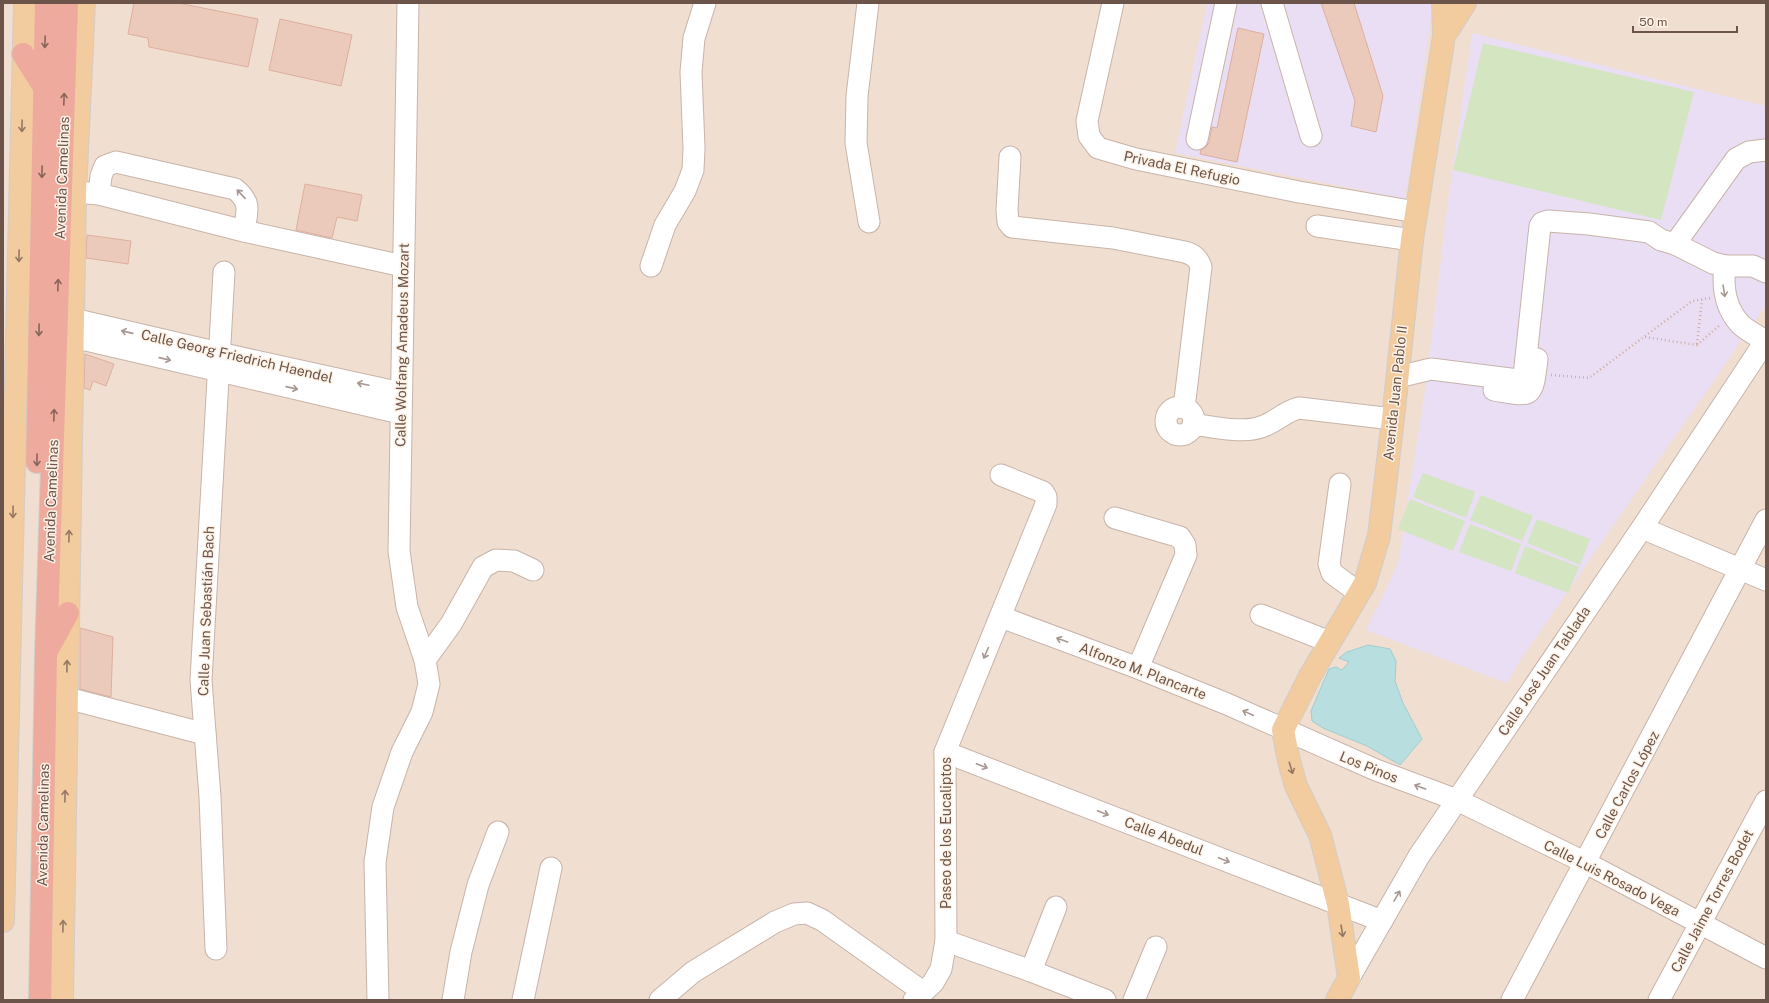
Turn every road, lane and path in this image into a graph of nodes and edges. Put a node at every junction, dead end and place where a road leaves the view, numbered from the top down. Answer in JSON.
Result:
{"nodes":[{"id":1,"x":25,"y":3,"type":"edge"},
{"id":2,"x":46,"y":3,"type":"edge"},
{"id":3,"x":67,"y":3,"type":"edge"},
{"id":4,"x":84,"y":3,"type":"edge"},
{"id":5,"x":408,"y":3,"type":"edge"},
{"id":6,"x":705,"y":3,"type":"edge"},
{"id":7,"x":868,"y":3,"type":"edge"},
{"id":8,"x":1113,"y":3,"type":"edge"},
{"id":9,"x":1226,"y":3,"type":"edge"},
{"id":10,"x":1272,"y":3,"type":"edge"},
{"id":11,"x":1443,"y":3,"type":"edge"},
{"id":12,"x":1465,"y":3,"type":"edge"},
{"id":13,"x":1444,"y":36,"type":"junction"},
{"id":14,"x":23,"y":54,"type":"junction"},
{"id":15,"x":44,"y":87,"type":"junction"},
{"id":16,"x":1311,"y":136,"type":"dead end"},
{"id":17,"x":1197,"y":139,"type":"dead end"},
{"id":18,"x":1766,"y":150,"type":"edge"},
{"id":19,"x":1010,"y":156,"type":"dead end"},
{"id":20,"x":75,"y":192,"type":"junction"},
{"id":21,"x":99,"y":194,"type":"junction"},
{"id":22,"x":1416,"y":212,"type":"junction"},
{"id":23,"x":869,"y":222,"type":"dead end"},
{"id":24,"x":1317,"y":226,"type":"dead end"},
{"id":25,"x":244,"y":231,"type":"junction"},
{"id":26,"x":1412,"y":240,"type":"junction"},
{"id":27,"x":1668,"y":242,"type":"junction"},
{"id":28,"x":403,"y":266,"type":"junction"},
{"id":29,"x":651,"y":266,"type":"dead end"},
{"id":30,"x":1725,"y":266,"type":"junction"},
{"id":31,"x":224,"y":272,"type":"dead end"},
{"id":32,"x":1766,"y":272,"type":"edge"},
{"id":33,"x":1724,"y":294,"type":"junction"},
{"id":34,"x":1702,"y":300,"type":"junction"},
{"id":35,"x":1734,"y":314,"type":"junction"},
{"id":36,"x":73,"y":328,"type":"junction"},
{"id":37,"x":1645,"y":337,"type":"junction"},
{"id":38,"x":1766,"y":340,"type":"edge"},
{"id":39,"x":1697,"y":345,"type":"junction"},
{"id":40,"x":218,"y":362,"type":"junction"},
{"id":41,"x":10,"y":364,"type":"edge"},
{"id":42,"x":1528,"y":382,"type":"junction"},
{"id":43,"x":1397,"y":384,"type":"junction"},
{"id":44,"x":9,"y":390,"type":"edge"},
{"id":45,"x":401,"y":392,"type":"junction"},
{"id":46,"x":400,"y":413,"type":"junction"},
{"id":47,"x":1393,"y":419,"type":"junction"},
{"id":48,"x":1001,"y":475,"type":"dead end"},
{"id":49,"x":1340,"y":484,"type":"dead end"},
{"id":50,"x":1115,"y":518,"type":"dead end"},
{"id":51,"x":1766,"y":520,"type":"edge"},
{"id":52,"x":1642,"y":528,"type":"junction"},
{"id":53,"x":7,"y":555,"type":"edge"},
{"id":54,"x":1740,"y":569,"type":"junction"},
{"id":55,"x":533,"y":570,"type":"dead end"},
{"id":56,"x":1766,"y":580,"type":"edge"},
{"id":57,"x":1359,"y":594,"type":"junction"},
{"id":58,"x":68,"y":613,"type":"junction"},
{"id":59,"x":1261,"y":615,"type":"dead end"},
{"id":60,"x":1001,"y":618,"type":"junction"},
{"id":61,"x":1330,"y":642,"type":"junction"},
{"id":62,"x":46,"y":654,"type":"junction"},
{"id":63,"x":425,"y":660,"type":"junction"},
{"id":64,"x":1138,"y":668,"type":"junction"},
{"id":65,"x":67,"y":698,"type":"junction"},
{"id":66,"x":5,"y":714,"type":"edge"},
{"id":67,"x":1283,"y":730,"type":"junction"},
{"id":68,"x":205,"y":734,"type":"junction"},
{"id":69,"x":945,"y":752,"type":"junction"},
{"id":70,"x":1457,"y":800,"type":"junction"},
{"id":71,"x":1766,"y":801,"type":"edge"},
{"id":72,"x":498,"y":832,"type":"dead end"},
{"id":73,"x":4,"y":854,"type":"edge"},
{"id":74,"x":1586,"y":863,"type":"junction"},
{"id":75,"x":551,"y":868,"type":"dead end"},
{"id":76,"x":1338,"y":904,"type":"junction"},
{"id":77,"x":1056,"y":906,"type":"dead end"},
{"id":78,"x":3,"y":921,"type":"edge"},
{"id":79,"x":1382,"y":921,"type":"junction"},
{"id":80,"x":1700,"y":924,"type":"junction"},
{"id":81,"x":946,"y":941,"type":"junction"},
{"id":82,"x":1156,"y":947,"type":"dead end"},
{"id":83,"x":216,"y":949,"type":"dead end"},
{"id":84,"x":1766,"y":958,"type":"edge"},
{"id":85,"x":1031,"y":971,"type":"junction"},
{"id":86,"x":1349,"y":978,"type":"junction"},
{"id":87,"x":919,"y":996,"type":"edge"},
{"id":88,"x":27,"y":1000,"type":"edge"},
{"id":89,"x":40,"y":1000,"type":"edge"},
{"id":90,"x":62,"y":1000,"type":"edge"},
{"id":91,"x":378,"y":1000,"type":"edge"},
{"id":92,"x":453,"y":1000,"type":"edge"},
{"id":93,"x":522,"y":1000,"type":"edge"},
{"id":94,"x":660,"y":1000,"type":"edge"},
{"id":95,"x":1105,"y":1000,"type":"edge"},
{"id":96,"x":1134,"y":1000,"type":"edge"},
{"id":97,"x":1337,"y":1000,"type":"edge"},
{"id":98,"x":1512,"y":1000,"type":"edge"},
{"id":99,"x":1659,"y":1000,"type":"edge"}],
"edges":[{"from":1,"to":14,"type":"main road"},
{"from":2,"to":15,"type":"highway","name":"Avenida Camelinas","one_way":true},
{"from":62,"to":3,"type":"highway","name":"Avenida Camelinas","one_way":true},
{"from":4,"to":20,"type":"main road","name":"Avenida Camelinas"},
{"from":5,"to":28,"type":"street","name":"Calle Wolfang Amadeus Mozart"},
{"from":6,"to":29,"type":"street"},
{"from":7,"to":23,"type":"street"},
{"from":8,"to":22,"type":"street","name":"Privada El Refugio"},
{"from":9,"to":17,"type":"street"},
{"from":10,"to":16,"type":"street"},
{"from":11,"to":13,"type":"main road","name":"Avenida Juan Pablo II"},
{"from":12,"to":13,"type":"main road","name":"Avenida Juan Pablo II"},
{"from":13,"to":22,"type":"main road","name":"Avenida Juan Pablo II"},
{"from":14,"to":15,"type":"highway"},
{"from":14,"to":41,"type":"main road","one_way":true},
{"from":15,"to":88,"type":"highway","name":"Avenida Camelinas","one_way":true},
{"from":18,"to":27,"type":"street"},
{"from":19,"to":47,"type":"street"},
{"from":20,"to":21,"type":"street"},
{"from":20,"to":36,"type":"main road","name":"Avenida Camelinas"},
{"from":21,"to":25,"type":"street"},
{"from":25,"to":21,"type":"street","one_way":true},
{"from":22,"to":26,"type":"main road","name":"Avenida Juan Pablo II"},
{"from":24,"to":26,"type":"street"},
{"from":25,"to":28,"type":"street"},
{"from":26,"to":43,"type":"main road","name":"Avenida Juan Pablo II"},
{"from":27,"to":30,"type":"street"},
{"from":27,"to":42,"type":"street"},
{"from":28,"to":45,"type":"street","name":"Calle Wolfang Amadeus Mozart"},
{"from":30,"to":32,"type":"street"},
{"from":30,"to":33,"type":"street","one_way":true},
{"from":31,"to":40,"type":"street","name":"Calle Juan Sebastián Bach"},
{"from":33,"to":34,"type":"path"},
{"from":33,"to":35,"type":"street"},
{"from":34,"to":37,"type":"path"},
{"from":34,"to":39,"type":"path"},
{"from":35,"to":38,"type":"street"},
{"from":35,"to":39,"type":"path"},
{"from":36,"to":40,"type":"street","name":"Calle Georg Friedrich Haendel"},
{"from":58,"to":36,"type":"main road","name":"Avenida Camelinas","one_way":true},
{"from":37,"to":39,"type":"path"},
{"from":37,"to":42,"type":"path"},
{"from":38,"to":52,"type":"street","name":"Calle José Juan Tablada"},
{"from":45,"to":40,"type":"street","name":"Calle Georg Friedrich Haendel","one_way":true},
{"from":40,"to":46,"type":"street","name":"Calle Georg Friedrich Haendel","one_way":true},
{"from":40,"to":68,"type":"street","name":"Calle Juan Sebastián Bach"},
{"from":41,"to":44,"type":"main road"},
{"from":42,"to":43,"type":"street"},
{"from":43,"to":47,"type":"main road","name":"Avenida Juan Pablo II"},
{"from":44,"to":53,"type":"main road","one_way":true},
{"from":45,"to":46,"type":"street","name":"Calle Wolfang Amadeus Mozart"},
{"from":46,"to":63,"type":"street","name":"Calle Wolfang Amadeus Mozart"},
{"from":47,"to":57,"type":"main road","name":"Avenida Juan Pablo II"},
{"from":48,"to":60,"type":"street","name":"Paseo de los Eucaliptos"},
{"from":49,"to":57,"type":"street"},
{"from":50,"to":64,"type":"street"},
{"from":51,"to":54,"type":"street","name":"Calle Carlos López"},
{"from":52,"to":54,"type":"street"},
{"from":52,"to":70,"type":"street","name":"Calle José Juan Tablada"},
{"from":53,"to":66,"type":"main road"},
{"from":54,"to":56,"type":"street"},
{"from":54,"to":74,"type":"street","name":"Calle Carlos López"},
{"from":55,"to":63,"type":"street"},
{"from":57,"to":61,"type":"main road","name":"Avenida Juan Pablo II"},
{"from":58,"to":62,"type":"highway"},
{"from":65,"to":58,"type":"main road","name":"Avenida Camelinas","one_way":true},
{"from":59,"to":61,"type":"street"},
{"from":64,"to":60,"type":"street","name":"Alfonzo M. Plancarte","one_way":true},
{"from":60,"to":69,"type":"street","name":"Paseo de los Eucaliptos","one_way":true},
{"from":61,"to":67,"type":"main road","name":"Avenida Juan Pablo II"},
{"from":62,"to":89,"type":"highway","name":"Avenida Camelinas"},
{"from":63,"to":91,"type":"street","name":"Calle Wolfang Amadeus Mozart"},
{"from":67,"to":64,"type":"street","name":"Alfonzo M. Plancarte","one_way":true},
{"from":65,"to":68,"type":"street"},
{"from":90,"to":65,"type":"main road","name":"Avenida Camelinas","one_way":true},
{"from":66,"to":73,"type":"main road"},
{"from":70,"to":67,"type":"street","name":"Los Pinos","one_way":true},
{"from":67,"to":76,"type":"main road","one_way":true},
{"from":68,"to":83,"type":"street","name":"Calle Juan Sebastián Bach"},
{"from":69,"to":76,"type":"street","name":"Calle Abedul","one_way":true},
{"from":69,"to":81,"type":"street","name":"Paseo de los Eucaliptos"},
{"from":70,"to":74,"type":"street","name":"Calle Luis Rosado Vega"},
{"from":79,"to":70,"type":"street","name":"Calle José Juan Tablada","one_way":true},
{"from":71,"to":80,"type":"street","name":"Calle Jaime Torres Bodet"},
{"from":72,"to":92,"type":"street"},
{"from":73,"to":78,"type":"main road"},
{"from":74,"to":80,"type":"street","name":"Calle Luis Rosado Vega"},
{"from":74,"to":98,"type":"street","name":"Calle Carlos López"},
{"from":75,"to":93,"type":"street"},
{"from":76,"to":79,"type":"street","name":"Calle Abedul"},
{"from":76,"to":86,"type":"main road","one_way":true},
{"from":77,"to":85,"type":"street"},
{"from":79,"to":86,"type":"street","name":"Calle José Juan Tablada"},
{"from":80,"to":84,"type":"street","name":"Calle Luis Rosado Vega"},
{"from":80,"to":99,"type":"street","name":"Calle Jaime Torres Bodet"},
{"from":81,"to":85,"type":"street"},
{"from":81,"to":87,"type":"street","name":"Paseo de los Eucaliptos"},
{"from":82,"to":96,"type":"street"},
{"from":85,"to":95,"type":"street"},
{"from":86,"to":97,"type":"main road","name":"Calle José Juan Tablada"},
{"from":87,"to":94,"type":"street"}]}
